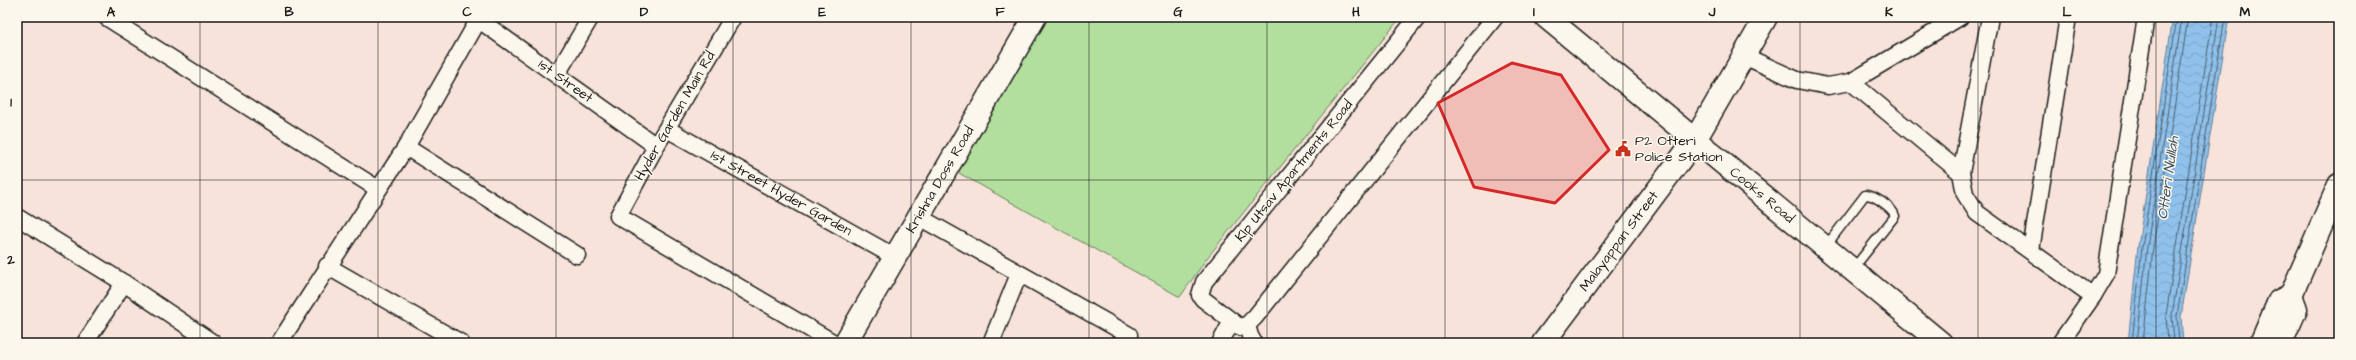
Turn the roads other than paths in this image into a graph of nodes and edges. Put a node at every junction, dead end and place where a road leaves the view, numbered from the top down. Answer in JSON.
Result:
{"nodes":[{"id":1,"x":106,"y":17,"type":"edge"},
{"id":2,"x":590,"y":17,"type":"edge"},
{"id":3,"x":733,"y":17,"type":"edge"},
{"id":4,"x":1035,"y":17,"type":"edge"},
{"id":5,"x":1418,"y":17,"type":"edge"},
{"id":6,"x":1495,"y":17,"type":"edge"},
{"id":7,"x":1546,"y":17,"type":"edge"},
{"id":8,"x":1766,"y":17,"type":"edge"},
{"id":9,"x":1960,"y":17,"type":"edge"},
{"id":10,"x":1990,"y":17,"type":"edge"},
{"id":11,"x":2068,"y":17,"type":"edge"},
{"id":12,"x":2146,"y":17,"type":"edge"},
{"id":13,"x":477,"y":18,"type":"edge"},
{"id":14,"x":1744,"y":56,"type":"junction"},
{"id":15,"x":557,"y":74,"type":"junction"},
{"id":16,"x":1851,"y":82,"type":"junction"},
{"id":17,"x":667,"y":129,"type":"junction"},
{"id":18,"x":1695,"y":140,"type":"junction"},
{"id":19,"x":656,"y":146,"type":"junction"},
{"id":20,"x":406,"y":147,"type":"junction"},
{"id":21,"x":1961,"y":173,"type":"junction"},
{"id":22,"x":2339,"y":185,"type":"edge"},
{"id":23,"x":378,"y":189,"type":"junction"},
{"id":24,"x":17,"y":217,"type":"edge"},
{"id":25,"x":919,"y":217,"type":"junction"},
{"id":26,"x":1826,"y":247,"type":"junction"},
{"id":27,"x":2032,"y":250,"type":"junction"},
{"id":28,"x":577,"y":255,"type":"dead end"},
{"id":29,"x":895,"y":258,"type":"junction"},
{"id":30,"x":327,"y":266,"type":"junction"},
{"id":31,"x":1853,"y":269,"type":"junction"},
{"id":32,"x":1019,"y":274,"type":"junction"},
{"id":33,"x":124,"y":283,"type":"junction"},
{"id":34,"x":2291,"y":295,"type":"junction"},
{"id":35,"x":2093,"y":296,"type":"junction"},
{"id":36,"x":1240,"y":323,"type":"junction"},
{"id":37,"x":85,"y":343,"type":"edge"},
{"id":38,"x":213,"y":343,"type":"edge"},
{"id":39,"x":279,"y":343,"type":"edge"},
{"id":40,"x":461,"y":343,"type":"edge"},
{"id":41,"x":834,"y":343,"type":"edge"},
{"id":42,"x":845,"y":343,"type":"edge"},
{"id":43,"x":991,"y":343,"type":"edge"},
{"id":44,"x":1126,"y":343,"type":"edge"},
{"id":45,"x":1220,"y":343,"type":"edge"},
{"id":46,"x":1254,"y":343,"type":"edge"},
{"id":47,"x":1543,"y":343,"type":"edge"},
{"id":48,"x":1941,"y":343,"type":"edge"},
{"id":49,"x":2060,"y":343,"type":"edge"},
{"id":50,"x":2261,"y":343,"type":"edge"},
{"id":51,"x":2281,"y":343,"type":"edge"}],
"edges":[{"from":1,"to":23,"type":"street"},
{"from":2,"to":15,"type":"street"},
{"from":3,"to":17,"type":"street","name":"Hyder Garden Main Rd"},
{"from":4,"to":25,"type":"street","name":"Krishna Doss Road"},
{"from":5,"to":36,"type":"street","name":"Klp Utsav Apartments Road"},
{"from":6,"to":36,"type":"street"},
{"from":7,"to":18,"type":"street","name":"Cooks Road"},
{"from":8,"to":14,"type":"street","name":"Malayappan Street"},
{"from":9,"to":16,"type":"street"},
{"from":10,"to":21,"type":"street"},
{"from":11,"to":27,"type":"street"},
{"from":12,"to":35,"type":"street"},
{"from":13,"to":15,"type":"street","name":"1st Street"},
{"from":13,"to":20,"type":"street"},
{"from":14,"to":16,"type":"street"},
{"from":14,"to":18,"type":"street","name":"Malayappan Street"},
{"from":15,"to":19,"type":"street","name":"1st Street"},
{"from":16,"to":21,"type":"street"},
{"from":17,"to":19,"type":"street","name":"Hyder Garden Main Rd"},
{"from":17,"to":29,"type":"street","name":"1st Street Hyder Garden"},
{"from":18,"to":26,"type":"street","name":"Cooks Road"},
{"from":18,"to":47,"type":"street","name":"Malayappan Street"},
{"from":19,"to":41,"type":"street","name":"Hyder Garden Main Rd"},
{"from":20,"to":23,"type":"street"},
{"from":20,"to":28,"type":"street"},
{"from":21,"to":27,"type":"street"},
{"from":22,"to":34,"type":"street"},
{"from":23,"to":30,"type":"street"},
{"from":24,"to":33,"type":"street"},
{"from":25,"to":29,"type":"street","name":"Krishna Doss Road"},
{"from":25,"to":32,"type":"street"},
{"from":26,"to":31,"type":"street","name":"Cooks Road"},
{"from":26,"to":31,"type":"lane"},
{"from":27,"to":35,"type":"street"},
{"from":29,"to":42,"type":"street","name":"Krishna Doss Road"},
{"from":30,"to":39,"type":"street"},
{"from":30,"to":40,"type":"street"},
{"from":31,"to":48,"type":"street","name":"Cooks Road"},
{"from":32,"to":43,"type":"street"},
{"from":32,"to":44,"type":"street"},
{"from":33,"to":37,"type":"street"},
{"from":33,"to":38,"type":"street"},
{"from":34,"to":50,"type":"street"},
{"from":34,"to":51,"type":"street"},
{"from":35,"to":49,"type":"street"},
{"from":36,"to":45,"type":"street"},
{"from":36,"to":46,"type":"street"}]}
